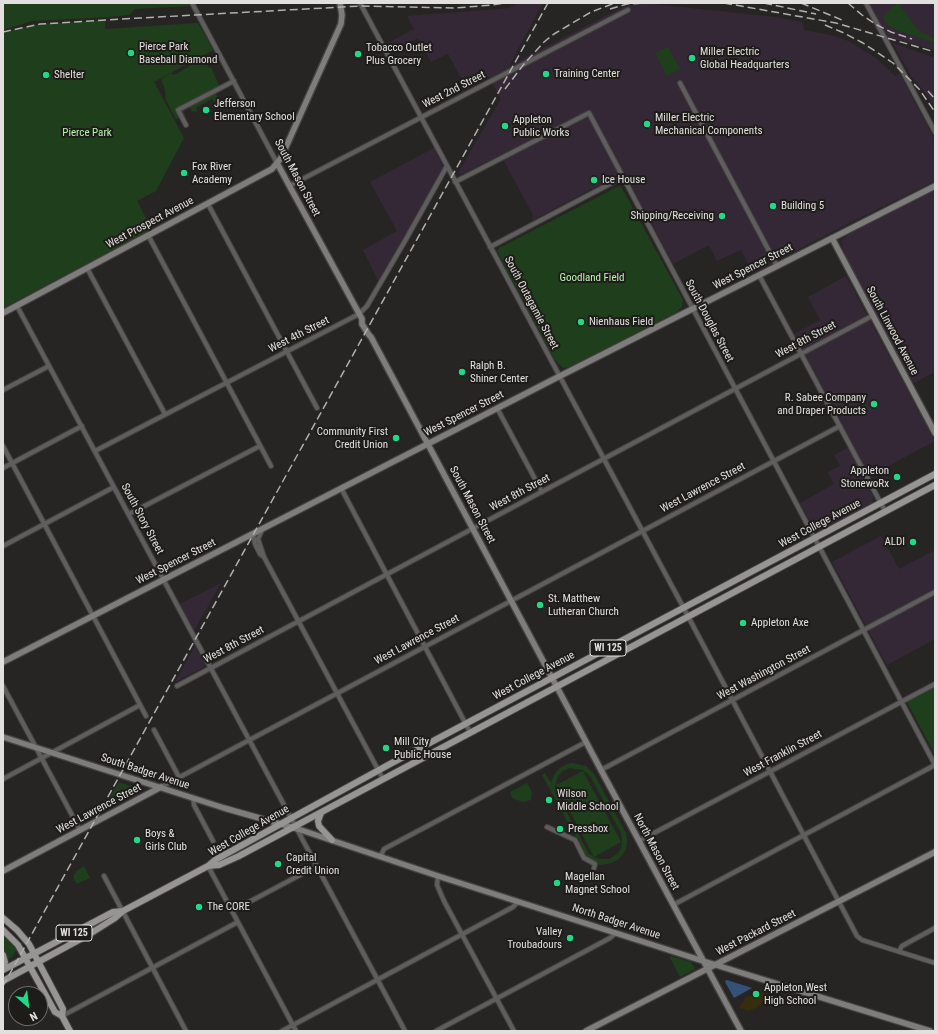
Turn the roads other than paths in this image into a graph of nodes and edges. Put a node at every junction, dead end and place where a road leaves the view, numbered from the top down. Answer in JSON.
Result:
{"nodes":[{"id":1,"x":192,"y":3,"type":"edge"},
{"id":2,"x":340,"y":3,"type":"edge"},
{"id":3,"x":360,"y":3,"type":"edge"},
{"id":4,"x":866,"y":3,"type":"edge"},
{"id":5,"x":628,"y":10,"type":"dead end"},
{"id":6,"x":234,"y":81,"type":"junction"},
{"id":7,"x":680,"y":83,"type":"dead end"},
{"id":8,"x":421,"y":117,"type":"junction"},
{"id":9,"x":186,"y":125,"type":"dead end"},
{"id":10,"x":935,"y":132,"type":"edge"},
{"id":11,"x":277,"y":163,"type":"junction"},
{"id":12,"x":447,"y":166,"type":"junction"},
{"id":13,"x":623,"y":177,"type":"junction"},
{"id":14,"x":455,"y":182,"type":"junction"},
{"id":15,"x":289,"y":186,"type":"junction"},
{"id":16,"x":935,"y":186,"type":"edge"},
{"id":17,"x":208,"y":204,"type":"junction"},
{"id":18,"x":148,"y":235,"type":"junction"},
{"id":19,"x":832,"y":238,"type":"junction"},
{"id":20,"x":490,"y":247,"type":"junction"},
{"id":21,"x":776,"y":266,"type":"junction"},
{"id":22,"x":87,"y":268,"type":"junction"},
{"id":23,"x":759,"y":275,"type":"junction"},
{"id":24,"x":17,"y":306,"type":"junction"},
{"id":25,"x":692,"y":309,"type":"junction"},
{"id":26,"x":3,"y":313,"type":"edge"},
{"id":27,"x":872,"y":316,"type":"junction"},
{"id":28,"x":360,"y":317,"type":"junction"},
{"id":29,"x":286,"y":351,"type":"junction"},
{"id":30,"x":800,"y":354,"type":"junction"},
{"id":31,"x":49,"y":366,"type":"junction"},
{"id":32,"x":560,"y":376,"type":"junction"},
{"id":33,"x":226,"y":382,"type":"junction"},
{"id":34,"x":735,"y":388,"type":"junction"},
{"id":35,"x":3,"y":390,"type":"edge"},
{"id":36,"x":317,"y":408,"type":"dead end"},
{"id":37,"x":498,"y":408,"type":"junction"},
{"id":38,"x":165,"y":414,"type":"junction"},
{"id":39,"x":82,"y":426,"type":"junction"},
{"id":40,"x":840,"y":426,"type":"junction"},
{"id":41,"x":935,"y":433,"type":"edge"},
{"id":42,"x":427,"y":444,"type":"junction"},
{"id":43,"x":3,"y":446,"type":"edge"},
{"id":44,"x":260,"y":446,"type":"junction"},
{"id":45,"x":94,"y":451,"type":"junction"},
{"id":46,"x":604,"y":459,"type":"junction"},
{"id":47,"x":774,"y":461,"type":"junction"},
{"id":48,"x":12,"y":463,"type":"junction"},
{"id":49,"x":271,"y":466,"type":"dead end"},
{"id":50,"x":3,"y":468,"type":"edge"},
{"id":51,"x":935,"y":474,"type":"edge"},
{"id":52,"x":935,"y":485,"type":"edge"},
{"id":53,"x":912,"y":486,"type":"junction"},
{"id":54,"x":114,"y":487,"type":"junction"},
{"id":55,"x":341,"y":488,"type":"junction"},
{"id":56,"x":542,"y":492,"type":"junction"},
{"id":57,"x":903,"y":502,"type":"junction"},
{"id":58,"x":881,"y":503,"type":"junction"},
{"id":59,"x":885,"y":511,"type":"junction"},
{"id":60,"x":129,"y":514,"type":"junction"},
{"id":61,"x":44,"y":524,"type":"junction"},
{"id":62,"x":473,"y":528,"type":"junction"},
{"id":63,"x":263,"y":529,"type":"junction"},
{"id":64,"x":642,"y":531,"type":"junction"},
{"id":65,"x":253,"y":534,"type":"junction"},
{"id":66,"x":815,"y":538,"type":"junction"},
{"id":67,"x":3,"y":546,"type":"edge"},
{"id":68,"x":819,"y":546,"type":"junction"},
{"id":69,"x":264,"y":557,"type":"junction"},
{"id":70,"x":386,"y":574,"type":"junction"},
{"id":71,"x":164,"y":579,"type":"junction"},
{"id":72,"x":935,"y":592,"type":"edge"},
{"id":73,"x":512,"y":601,"type":"junction"},
{"id":74,"x":686,"y":612,"type":"junction"},
{"id":75,"x":93,"y":615,"type":"junction"},
{"id":76,"x":298,"y":621,"type":"junction"},
{"id":77,"x":864,"y":630,"type":"junction"},
{"id":78,"x":424,"y":647,"type":"junction"},
{"id":79,"x":3,"y":662,"type":"edge"},
{"id":80,"x":211,"y":668,"type":"junction"},
{"id":81,"x":554,"y":682,"type":"junction"},
{"id":82,"x":935,"y":684,"type":"edge"},
{"id":83,"x":3,"y":686,"type":"edge"},
{"id":84,"x":177,"y":686,"type":"dead end"},
{"id":85,"x":337,"y":694,"type":"junction"},
{"id":86,"x":732,"y":700,"type":"junction"},
{"id":87,"x":902,"y":701,"type":"junction"},
{"id":88,"x":140,"y":705,"type":"junction"},
{"id":89,"x":146,"y":716,"type":"dead end"},
{"id":90,"x":466,"y":724,"type":"junction"},
{"id":91,"x":154,"y":730,"type":"dead end"},
{"id":92,"x":470,"y":732,"type":"junction"},
{"id":93,"x":3,"y":737,"type":"edge"},
{"id":94,"x":249,"y":740,"type":"junction"},
{"id":95,"x":586,"y":742,"type":"junction"},
{"id":96,"x":36,"y":747,"type":"junction"},
{"id":97,"x":52,"y":752,"type":"junction"},
{"id":98,"x":42,"y":758,"type":"junction"},
{"id":99,"x":935,"y":765,"type":"edge"},
{"id":100,"x":601,"y":770,"type":"junction"},
{"id":101,"x":379,"y":771,"type":"junction"},
{"id":102,"x":770,"y":771,"type":"junction"},
{"id":103,"x":179,"y":777,"type":"junction"},
{"id":104,"x":3,"y":779,"type":"edge"},
{"id":105,"x":383,"y":779,"type":"junction"},
{"id":106,"x":161,"y":787,"type":"junction"},
{"id":107,"x":193,"y":798,"type":"junction"},
{"id":108,"x":321,"y":814,"type":"junction"},
{"id":109,"x":292,"y":818,"type":"junction"},
{"id":110,"x":281,"y":824,"type":"junction"},
{"id":111,"x":296,"y":827,"type":"junction"},
{"id":112,"x":547,"y":827,"type":"dead end"},
{"id":113,"x":80,"y":830,"type":"junction"},
{"id":114,"x":804,"y":835,"type":"junction"},
{"id":115,"x":332,"y":840,"type":"junction"},
{"id":116,"x":213,"y":841,"type":"dead end"},
{"id":117,"x":639,"y":841,"type":"junction"},
{"id":118,"x":935,"y":852,"type":"edge"},
{"id":119,"x":380,"y":856,"type":"junction"},
{"id":120,"x":208,"y":866,"type":"junction"},
{"id":121,"x":317,"y":866,"type":"junction"},
{"id":122,"x":594,"y":868,"type":"dead end"},
{"id":123,"x":3,"y":871,"type":"edge"},
{"id":124,"x":104,"y":876,"type":"dead end"},
{"id":125,"x":438,"y":876,"type":"junction"},
{"id":126,"x":839,"y":901,"type":"junction"},
{"id":127,"x":518,"y":902,"type":"junction"},
{"id":128,"x":673,"y":905,"type":"junction"},
{"id":129,"x":123,"y":911,"type":"junction"},
{"id":130,"x":232,"y":911,"type":"junction"},
{"id":131,"x":3,"y":918,"type":"edge"},
{"id":132,"x":238,"y":922,"type":"junction"},
{"id":133,"x":935,"y":928,"type":"edge"},
{"id":134,"x":3,"y":930,"type":"edge"},
{"id":135,"x":617,"y":933,"type":"junction"},
{"id":136,"x":462,"y":934,"type":"junction"},
{"id":137,"x":899,"y":951,"type":"junction"},
{"id":138,"x":34,"y":953,"type":"junction"},
{"id":139,"x":3,"y":954,"type":"edge"},
{"id":140,"x":26,"y":957,"type":"junction"},
{"id":141,"x":38,"y":961,"type":"junction"},
{"id":142,"x":703,"y":961,"type":"junction"},
{"id":143,"x":935,"y":963,"type":"edge"},
{"id":144,"x":716,"y":964,"type":"junction"},
{"id":145,"x":30,"y":966,"type":"junction"},
{"id":146,"x":3,"y":968,"type":"edge"},
{"id":147,"x":153,"y":968,"type":"junction"},
{"id":148,"x":707,"y":968,"type":"junction"},
{"id":149,"x":377,"y":980,"type":"junction"},
{"id":150,"x":3,"y":981,"type":"edge"},
{"id":151,"x":496,"y":998,"type":"junction"},
{"id":152,"x":62,"y":1016,"type":"junction"},
{"id":153,"x":293,"y":1025,"type":"junction"},
{"id":154,"x":70,"y":1031,"type":"edge"},
{"id":155,"x":186,"y":1031,"type":"edge"},
{"id":156,"x":282,"y":1031,"type":"edge"},
{"id":157,"x":296,"y":1031,"type":"edge"},
{"id":158,"x":405,"y":1031,"type":"edge"},
{"id":159,"x":436,"y":1031,"type":"edge"},
{"id":160,"x":514,"y":1031,"type":"edge"},
{"id":161,"x":586,"y":1031,"type":"edge"},
{"id":162,"x":741,"y":1031,"type":"edge"},
{"id":163,"x":930,"y":1031,"type":"edge"}],
"edges":[{"from":1,"to":6,"type":"street","name":"South Mason Street"},
{"from":2,"to":11,"type":"main road","name":"West Prospect Avenue"},
{"from":3,"to":8,"type":"street","name":"South Outagamie Street"},
{"from":4,"to":10,"type":"street"},
{"from":5,"to":8,"type":"street","name":"West 2nd Street"},
{"from":6,"to":9,"type":"street"},
{"from":6,"to":11,"type":"street","name":"South Mason Street"},
{"from":7,"to":21,"type":"street"},
{"from":8,"to":12,"type":"street","name":"South Outagamie Street"},
{"from":8,"to":15,"type":"street","name":"West 2nd Street"},
{"from":11,"to":15,"type":"main road","name":"South Mason Street"},
{"from":11,"to":17,"type":"main road","name":"West Prospect Avenue"},
{"from":12,"to":14,"type":"street","name":"South Outagamie Street"},
{"from":12,"to":28,"type":"street","name":"West 4th Street"},
{"from":13,"to":14,"type":"street","name":"South Douglas Street"},
{"from":13,"to":20,"type":"street"},
{"from":13,"to":25,"type":"street","name":"South Douglas Street"},
{"from":14,"to":20,"type":"street","name":"South Outagamie Street"},
{"from":15,"to":28,"type":"main road","name":"South Mason Street"},
{"from":16,"to":19,"type":"main road","name":"West Spencer Street"},
{"from":17,"to":18,"type":"main road","name":"West Prospect Avenue"},
{"from":17,"to":29,"type":"street"},
{"from":18,"to":22,"type":"main road","name":"West Prospect Avenue"},
{"from":18,"to":33,"type":"street"},
{"from":19,"to":21,"type":"main road","name":"West Spencer Street"},
{"from":19,"to":27,"type":"main road","name":"South Linwood Avenue"},
{"from":20,"to":32,"type":"street","name":"South Outagamie Street"},
{"from":21,"to":23,"type":"main road","name":"West Spencer Street"},
{"from":22,"to":24,"type":"main road","name":"West Prospect Avenue"},
{"from":22,"to":38,"type":"street"},
{"from":23,"to":25,"type":"main road","name":"West Spencer Street"},
{"from":23,"to":30,"type":"street"},
{"from":24,"to":26,"type":"main road","name":"West Prospect Avenue"},
{"from":24,"to":31,"type":"street","name":"South Story Street"},
{"from":25,"to":32,"type":"main road","name":"West Spencer Street"},
{"from":25,"to":34,"type":"street","name":"South Douglas Street"},
{"from":27,"to":30,"type":"street","name":"West 8th Street"},
{"from":27,"to":41,"type":"main road","name":"South Linwood Avenue"},
{"from":28,"to":29,"type":"street","name":"West 4th Street"},
{"from":28,"to":42,"type":"main road","name":"South Mason Street"},
{"from":29,"to":33,"type":"street","name":"West 4th Street"},
{"from":29,"to":36,"type":"street"},
{"from":30,"to":34,"type":"street","name":"West 8th Street"},
{"from":30,"to":40,"type":"street"},
{"from":31,"to":35,"type":"street"},
{"from":31,"to":39,"type":"street","name":"South Story Street"},
{"from":32,"to":37,"type":"main road","name":"West Spencer Street"},
{"from":32,"to":46,"type":"street","name":"South Outagamie Street"},
{"from":33,"to":38,"type":"street","name":"West 4th Street"},
{"from":33,"to":44,"type":"street"},
{"from":34,"to":46,"type":"street","name":"West 8th Street"},
{"from":34,"to":47,"type":"street","name":"South Douglas Street"},
{"from":37,"to":42,"type":"main road","name":"West Spencer Street"},
{"from":37,"to":56,"type":"street"},
{"from":38,"to":45,"type":"street","name":"West 4th Street"},
{"from":39,"to":45,"type":"street","name":"South Story Street"},
{"from":39,"to":48,"type":"street"},
{"from":40,"to":47,"type":"street","name":"West Lawrence Street"},
{"from":40,"to":58,"type":"street"},
{"from":42,"to":55,"type":"main road","name":"West Spencer Street"},
{"from":42,"to":62,"type":"main road","name":"South Mason Street"},
{"from":43,"to":48,"type":"street"},
{"from":44,"to":49,"type":"street"},
{"from":44,"to":60,"type":"street"},
{"from":45,"to":54,"type":"street","name":"South Story Street"},
{"from":46,"to":56,"type":"street","name":"West 8th Street"},
{"from":46,"to":64,"type":"street","name":"South Outagamie Street"},
{"from":47,"to":64,"type":"street","name":"West Lawrence Street"},
{"from":47,"to":66,"type":"street","name":"South Douglas Street"},
{"from":48,"to":50,"type":"street"},
{"from":48,"to":61,"type":"street"},
{"from":51,"to":53,"type":"main road","name":"West College Avenue","number":"WI 125"},
{"from":52,"to":57,"type":"main road","name":"West College Avenue","number":"WI 125"},
{"from":53,"to":57,"type":"main road"},
{"from":53,"to":58,"type":"main road","name":"West College Avenue","number":"WI 125"},
{"from":54,"to":60,"type":"street","name":"South Story Street"},
{"from":54,"to":61,"type":"street"},
{"from":55,"to":63,"type":"main road","name":"West Spencer Street"},
{"from":55,"to":70,"type":"street"},
{"from":56,"to":62,"type":"street","name":"West 8th Street"},
{"from":57,"to":59,"type":"main road","name":"West College Avenue","number":"WI 125"},
{"from":58,"to":59,"type":"street"},
{"from":58,"to":66,"type":"main road","name":"West College Avenue","number":"WI 125"},
{"from":59,"to":68,"type":"main road","name":"West College Avenue","number":"WI 125"},
{"from":60,"to":71,"type":"street","name":"South Story Street"},
{"from":61,"to":67,"type":"street"},
{"from":61,"to":75,"type":"street"},
{"from":62,"to":70,"type":"street","name":"West 8th Street"},
{"from":62,"to":73,"type":"main road","name":"South Mason Street"},
{"from":63,"to":65,"type":"main road","name":"West Spencer Street"},
{"from":63,"to":69,"type":"street"},
{"from":64,"to":73,"type":"street","name":"West Lawrence Street"},
{"from":64,"to":74,"type":"street","name":"South Outagamie Street"},
{"from":65,"to":69,"type":"street"},
{"from":65,"to":71,"type":"main road","name":"West Spencer Street"},
{"from":66,"to":68,"type":"street","name":"South Douglas Street"},
{"from":66,"to":74,"type":"main road","name":"West College Avenue","number":"WI 125"},
{"from":68,"to":74,"type":"main road","name":"West College Avenue","number":"WI 125"},
{"from":68,"to":77,"type":"street","name":"South Douglas Street"},
{"from":69,"to":76,"type":"street"},
{"from":70,"to":76,"type":"street","name":"West 8th Street"},
{"from":70,"to":78,"type":"street"},
{"from":71,"to":75,"type":"main road","name":"West Spencer Street"},
{"from":71,"to":80,"type":"street","name":"South Story Street"},
{"from":72,"to":77,"type":"street","name":"West Washington Street"},
{"from":73,"to":78,"type":"street","name":"West Lawrence Street"},
{"from":73,"to":81,"type":"main road","name":"South Mason Street"},
{"from":74,"to":81,"type":"main road","name":"West College Avenue","number":"WI 125"},
{"from":74,"to":81,"type":"main road","name":"West College Avenue","number":"WI 125"},
{"from":74,"to":86,"type":"street","name":"South Outagamie Street"},
{"from":75,"to":79,"type":"main road","name":"West Spencer Street"},
{"from":75,"to":88,"type":"street"},
{"from":76,"to":80,"type":"street","name":"West 8th Street"},
{"from":76,"to":85,"type":"street"},
{"from":77,"to":86,"type":"street","name":"West Washington Street"},
{"from":77,"to":87,"type":"street","name":"South Douglas Street"},
{"from":78,"to":85,"type":"street","name":"West Lawrence Street"},
{"from":78,"to":90,"type":"street"},
{"from":80,"to":84,"type":"street","name":"West 8th Street"},
{"from":80,"to":94,"type":"street","name":"South Story Street"},
{"from":81,"to":90,"type":"main road","name":"West College Avenue","number":"WI 125"},
{"from":81,"to":92,"type":"main road","name":"West College Avenue","number":"WI 125"},
{"from":81,"to":95,"type":"main road","name":"North Mason Street"},
{"from":82,"to":87,"type":"street","name":"West Franklin Street"},
{"from":83,"to":96,"type":"street"},
{"from":85,"to":94,"type":"street","name":"West Lawrence Street"},
{"from":85,"to":101,"type":"street"},
{"from":86,"to":100,"type":"street","name":"West Washington Street"},
{"from":86,"to":102,"type":"street","name":"South Outagamie Street"},
{"from":87,"to":99,"type":"street","name":"South Douglas Street"},
{"from":87,"to":102,"type":"street","name":"West Franklin Street"},
{"from":88,"to":89,"type":"street"},
{"from":88,"to":97,"type":"street"},
{"from":90,"to":92,"type":"street"},
{"from":90,"to":101,"type":"main road","name":"West College Avenue","number":"WI 125"},
{"from":91,"to":103,"type":"street"},
{"from":92,"to":105,"type":"main road","name":"West College Avenue","number":"WI 125"},
{"from":93,"to":96,"type":"main road","name":"South Badger Avenue"},
{"from":94,"to":103,"type":"street","name":"West Lawrence Street"},
{"from":94,"to":109,"type":"street","name":"South Story Street"},
{"from":95,"to":100,"type":"main road","name":"North Mason Street"},
{"from":95,"to":119,"type":"street"},
{"from":96,"to":97,"type":"main road","name":"South Badger Avenue"},
{"from":96,"to":98,"type":"street"},
{"from":97,"to":98,"type":"street"},
{"from":97,"to":106,"type":"main road","name":"South Badger Avenue"},
{"from":98,"to":104,"type":"street"},
{"from":98,"to":113,"type":"street"},
{"from":99,"to":114,"type":"street"},
{"from":100,"to":117,"type":"main road","name":"North Mason Street"},
{"from":101,"to":105,"type":"street"},
{"from":101,"to":109,"type":"main road","name":"West College Avenue","number":"WI 125"},
{"from":102,"to":114,"type":"street","name":"South Outagamie Street"},
{"from":102,"to":117,"type":"street","name":"West Franklin Street"},
{"from":103,"to":106,"type":"street","name":"West Lawrence Street"},
{"from":105,"to":108,"type":"main road","name":"West College Avenue","number":"WI 125"},
{"from":106,"to":107,"type":"main road","name":"South Badger Avenue"},
{"from":106,"to":113,"type":"main road","name":"West Lawrence Street"},
{"from":107,"to":110,"type":"main road","name":"South Badger Avenue"},
{"from":107,"to":116,"type":"street"},
{"from":108,"to":111,"type":"main road","name":"West College Avenue","number":"WI 125"},
{"from":108,"to":115,"type":"main road"},
{"from":109,"to":110,"type":"main road","name":"West College Avenue","number":"WI 125"},
{"from":109,"to":111,"type":"street","name":"South Story Street"},
{"from":110,"to":111,"type":"main road","name":"South Badger Avenue"},
{"from":110,"to":120,"type":"main road","name":"West College Avenue","number":"WI 125"},
{"from":111,"to":115,"type":"main road","name":"North Badger Avenue"},
{"from":111,"to":120,"type":"main road","name":"West College Avenue","number":"WI 125"},
{"from":111,"to":121,"type":"street","name":"South Story Street"},
{"from":112,"to":122,"type":"street"},
{"from":113,"to":123,"type":"main road","name":"West Lawrence Street"},
{"from":114,"to":126,"type":"street","name":"South Outagamie Street"},
{"from":114,"to":128,"type":"street"},
{"from":115,"to":119,"type":"main road","name":"North Badger Avenue"},
{"from":117,"to":128,"type":"main road","name":"North Mason Street"},
{"from":118,"to":126,"type":"main road","name":"West Packard Street"},
{"from":119,"to":125,"type":"main road","name":"North Badger Avenue"},
{"from":120,"to":129,"type":"main road","name":"West College Avenue","number":"WI 125"},
{"from":120,"to":130,"type":"street"},
{"from":121,"to":130,"type":"street"},
{"from":121,"to":149,"type":"street","name":"South Story Street"},
{"from":124,"to":129,"type":"street"},
{"from":125,"to":127,"type":"main road","name":"North Badger Avenue"},
{"from":125,"to":136,"type":"street"},
{"from":126,"to":137,"type":"street","name":"South Outagamie Street"},
{"from":126,"to":144,"type":"main road","name":"West Packard Street"},
{"from":127,"to":135,"type":"main road","name":"North Badger Avenue"},
{"from":127,"to":136,"type":"street"},
{"from":128,"to":142,"type":"main road","name":"North Mason Street"},
{"from":129,"to":138,"type":"main road","name":"West College Avenue","number":"WI 125"},
{"from":129,"to":141,"type":"main road","name":"West College Avenue","number":"WI 125"},
{"from":129,"to":147,"type":"street"},
{"from":130,"to":132,"type":"street"},
{"from":131,"to":138,"type":"main road"},
{"from":132,"to":147,"type":"street"},
{"from":132,"to":153,"type":"street"},
{"from":133,"to":137,"type":"street"},
{"from":134,"to":140,"type":"main road"},
{"from":135,"to":142,"type":"main road","name":"North Badger Avenue"},
{"from":135,"to":151,"type":"street"},
{"from":136,"to":149,"type":"street"},
{"from":136,"to":151,"type":"street"},
{"from":137,"to":143,"type":"street"},
{"from":138,"to":140,"type":"main road","name":"West College Avenue","number":"WI 125"},
{"from":138,"to":141,"type":"main road"},
{"from":139,"to":146,"type":"main road"},
{"from":140,"to":145,"type":"main road"},
{"from":140,"to":146,"type":"main road","name":"West College Avenue"},
{"from":141,"to":145,"type":"main road","name":"West College Avenue","number":"WI 125"},
{"from":141,"to":152,"type":"main road"},
{"from":142,"to":144,"type":"main road","name":"North Badger Avenue"},
{"from":142,"to":148,"type":"main road","name":"North Mason Street"},
{"from":144,"to":148,"type":"main road","name":"West Packard Street"},
{"from":144,"to":163,"type":"main road","name":"North Badger Avenue"},
{"from":145,"to":150,"type":"main road","name":"West College Avenue"},
{"from":145,"to":152,"type":"main road"},
{"from":147,"to":152,"type":"street"},
{"from":147,"to":155,"type":"street"},
{"from":148,"to":161,"type":"main road","name":"West Packard Street"},
{"from":148,"to":162,"type":"main road","name":"North Mason Street"},
{"from":149,"to":153,"type":"street"},
{"from":149,"to":158,"type":"street","name":"South Story Street"},
{"from":151,"to":159,"type":"street"},
{"from":151,"to":160,"type":"street"},
{"from":152,"to":154,"type":"main road"},
{"from":153,"to":156,"type":"street"},
{"from":153,"to":157,"type":"street"}]}
